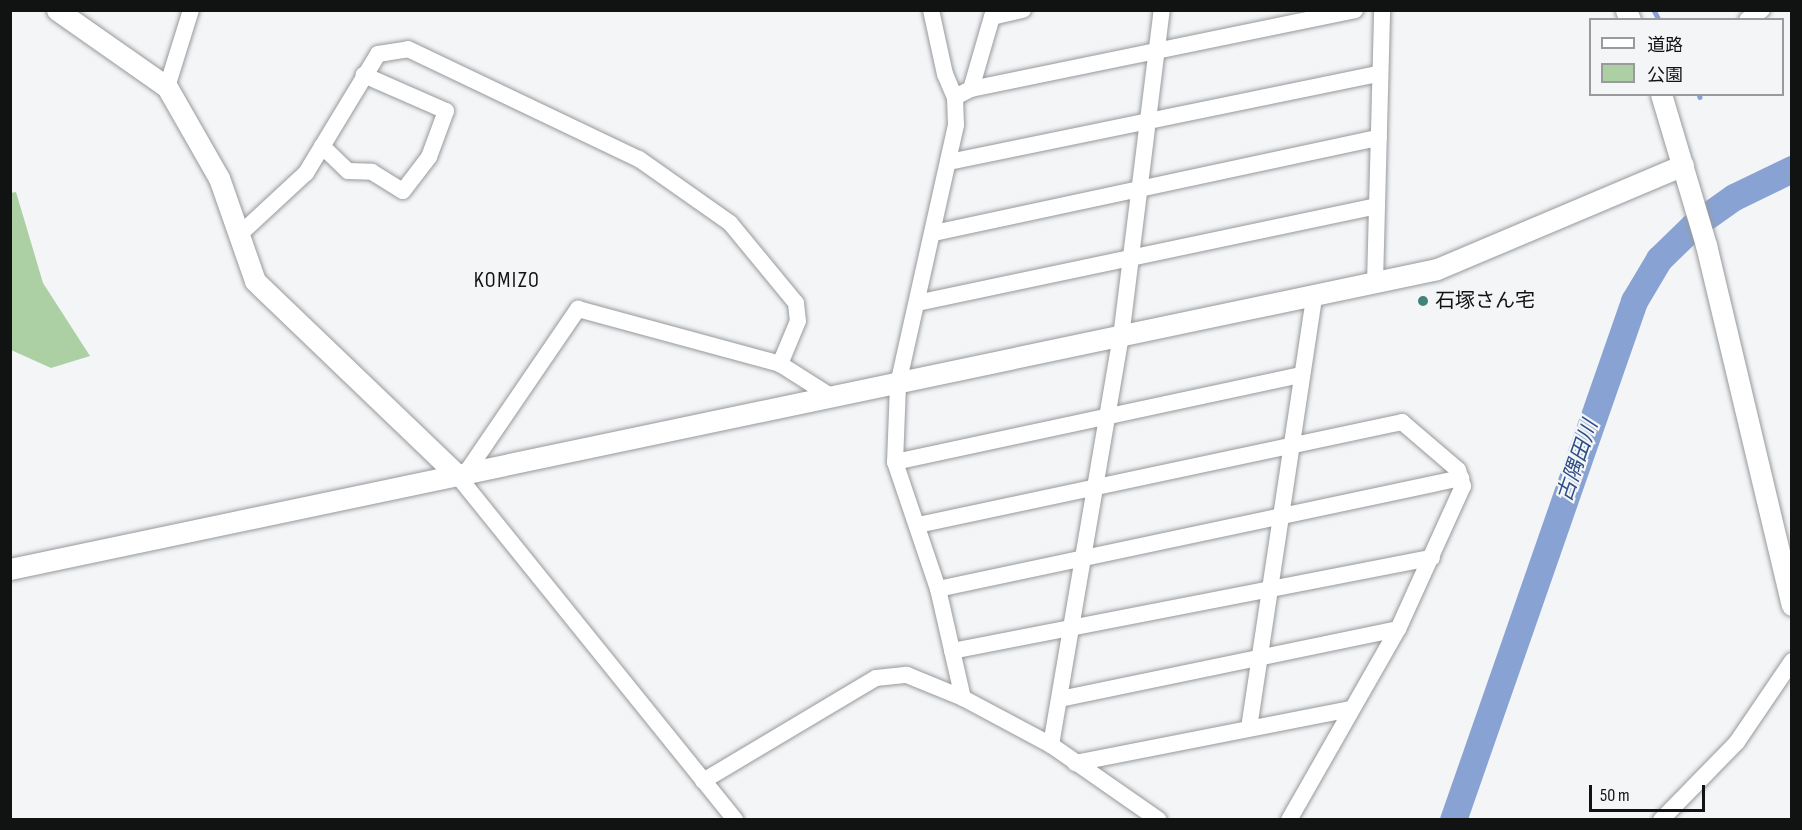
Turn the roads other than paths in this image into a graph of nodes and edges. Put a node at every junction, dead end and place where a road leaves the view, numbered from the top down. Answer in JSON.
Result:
{"nodes":[{"id":1,"x":57,"y":10,"type":"edge"},
{"id":2,"x":191,"y":10,"type":"edge"},
{"id":3,"x":931,"y":10,"type":"edge"},
{"id":4,"x":1023,"y":10,"type":"edge"},
{"id":5,"x":1162,"y":10,"type":"edge"},
{"id":6,"x":1355,"y":10,"type":"edge"},
{"id":7,"x":1382,"y":10,"type":"edge"},
{"id":8,"x":993,"y":14,"type":"edge"},
{"id":9,"x":1156,"y":51,"type":"junction"},
{"id":10,"x":1378,"y":74,"type":"junction"},
{"id":11,"x":364,"y":75,"type":"junction"},
{"id":12,"x":167,"y":87,"type":"junction"},
{"id":13,"x":971,"y":89,"type":"junction"},
{"id":14,"x":1662,"y":96,"type":"edge"},
{"id":15,"x":955,"y":97,"type":"junction"},
{"id":16,"x":1148,"y":120,"type":"junction"},
{"id":17,"x":1379,"y":138,"type":"junction"},
{"id":18,"x":322,"y":146,"type":"junction"},
{"id":19,"x":949,"y":162,"type":"junction"},
{"id":20,"x":1683,"y":165,"type":"junction"},
{"id":21,"x":1139,"y":189,"type":"junction"},
{"id":22,"x":1377,"y":206,"type":"junction"},
{"id":23,"x":934,"y":233,"type":"junction"},
{"id":24,"x":239,"y":235,"type":"junction"},
{"id":25,"x":1131,"y":258,"type":"junction"},
{"id":26,"x":1375,"y":283,"type":"junction"},
{"id":27,"x":1314,"y":297,"type":"junction"},
{"id":28,"x":917,"y":303,"type":"junction"},
{"id":29,"x":1121,"y":337,"type":"junction"},
{"id":30,"x":780,"y":364,"type":"junction"},
{"id":31,"x":1302,"y":375,"type":"junction"},
{"id":32,"x":898,"y":385,"type":"junction"},
{"id":33,"x":832,"y":398,"type":"junction"},
{"id":34,"x":1108,"y":416,"type":"junction"},
{"id":35,"x":1293,"y":445,"type":"junction"},
{"id":36,"x":895,"y":462,"type":"junction"},
{"id":37,"x":461,"y":474,"type":"junction"},
{"id":38,"x":1461,"y":478,"type":"junction"},
{"id":39,"x":1098,"y":485,"type":"junction"},
{"id":40,"x":1282,"y":515,"type":"junction"},
{"id":41,"x":918,"y":525,"type":"junction"},
{"id":42,"x":1085,"y":558,"type":"junction"},
{"id":43,"x":1432,"y":558,"type":"junction"},
{"id":44,"x":10,"y":569,"type":"edge"},
{"id":45,"x":1271,"y":586,"type":"junction"},
{"id":46,"x":938,"y":589,"type":"junction"},
{"id":47,"x":1791,"y":605,"type":"edge"},
{"id":48,"x":1072,"y":628,"type":"junction"},
{"id":49,"x":1398,"y":629,"type":"junction"},
{"id":50,"x":952,"y":651,"type":"junction"},
{"id":51,"x":1260,"y":656,"type":"junction"},
{"id":52,"x":1791,"y":661,"type":"edge"},
{"id":53,"x":963,"y":698,"type":"junction"},
{"id":54,"x":1060,"y":699,"type":"junction"},
{"id":55,"x":1350,"y":709,"type":"junction"},
{"id":56,"x":1249,"y":728,"type":"junction"},
{"id":57,"x":1052,"y":746,"type":"junction"},
{"id":58,"x":1075,"y":763,"type":"junction"},
{"id":59,"x":703,"y":781,"type":"junction"},
{"id":60,"x":735,"y":819,"type":"edge"},
{"id":61,"x":1159,"y":819,"type":"edge"},
{"id":62,"x":1289,"y":819,"type":"edge"},
{"id":63,"x":1661,"y":819,"type":"edge"}],
"edges":[{"from":1,"to":12,"type":"street"},
{"from":2,"to":12,"type":"street"},
{"from":3,"to":15,"type":"street"},
{"from":4,"to":8,"type":"street"},
{"from":5,"to":9,"type":"street"},
{"from":6,"to":9,"type":"street"},
{"from":7,"to":10,"type":"street"},
{"from":8,"to":13,"type":"street"},
{"from":9,"to":13,"type":"street"},
{"from":9,"to":16,"type":"street"},
{"from":10,"to":16,"type":"street"},
{"from":10,"to":17,"type":"street"},
{"from":11,"to":18,"type":"street"},
{"from":11,"to":18,"type":"street"},
{"from":11,"to":30,"type":"street"},
{"from":12,"to":24,"type":"street"},
{"from":13,"to":15,"type":"street"},
{"from":14,"to":20,"type":"street"},
{"from":15,"to":19,"type":"street"},
{"from":16,"to":19,"type":"street"},
{"from":16,"to":21,"type":"street"},
{"from":17,"to":21,"type":"street"},
{"from":17,"to":22,"type":"street"},
{"from":18,"to":24,"type":"street"},
{"from":19,"to":23,"type":"street"},
{"from":20,"to":26,"type":"street"},
{"from":20,"to":47,"type":"street"},
{"from":21,"to":23,"type":"street"},
{"from":21,"to":25,"type":"street"},
{"from":22,"to":25,"type":"street"},
{"from":22,"to":26,"type":"street"},
{"from":23,"to":28,"type":"street"},
{"from":24,"to":37,"type":"street"},
{"from":25,"to":28,"type":"street"},
{"from":25,"to":29,"type":"street"},
{"from":26,"to":27,"type":"street"},
{"from":27,"to":29,"type":"street"},
{"from":27,"to":31,"type":"street"},
{"from":28,"to":32,"type":"street"},
{"from":29,"to":32,"type":"street"},
{"from":29,"to":34,"type":"street"},
{"from":30,"to":33,"type":"street"},
{"from":30,"to":37,"type":"street"},
{"from":31,"to":34,"type":"street"},
{"from":31,"to":35,"type":"street"},
{"from":32,"to":33,"type":"street"},
{"from":32,"to":36,"type":"street"},
{"from":33,"to":37,"type":"street"},
{"from":34,"to":36,"type":"street"},
{"from":34,"to":39,"type":"street"},
{"from":35,"to":38,"type":"street"},
{"from":35,"to":39,"type":"street"},
{"from":35,"to":40,"type":"street"},
{"from":36,"to":41,"type":"street"},
{"from":37,"to":44,"type":"street"},
{"from":37,"to":59,"type":"street"},
{"from":38,"to":40,"type":"street"},
{"from":38,"to":43,"type":"street"},
{"from":39,"to":41,"type":"street"},
{"from":39,"to":42,"type":"street"},
{"from":40,"to":42,"type":"street"},
{"from":40,"to":45,"type":"street"},
{"from":41,"to":46,"type":"street"},
{"from":42,"to":46,"type":"street"},
{"from":42,"to":48,"type":"street"},
{"from":43,"to":45,"type":"street"},
{"from":43,"to":49,"type":"street"},
{"from":45,"to":48,"type":"street"},
{"from":45,"to":51,"type":"street"},
{"from":46,"to":50,"type":"street"},
{"from":48,"to":50,"type":"street"},
{"from":48,"to":54,"type":"street"},
{"from":49,"to":51,"type":"street"},
{"from":49,"to":55,"type":"street"},
{"from":50,"to":53,"type":"street"},
{"from":51,"to":54,"type":"street"},
{"from":51,"to":56,"type":"street"},
{"from":52,"to":63,"type":"street"},
{"from":53,"to":57,"type":"street"},
{"from":53,"to":59,"type":"street"},
{"from":54,"to":57,"type":"street"},
{"from":55,"to":56,"type":"street"},
{"from":55,"to":62,"type":"street"},
{"from":56,"to":58,"type":"street"},
{"from":57,"to":58,"type":"street"},
{"from":58,"to":61,"type":"street"},
{"from":59,"to":60,"type":"street"}]}
